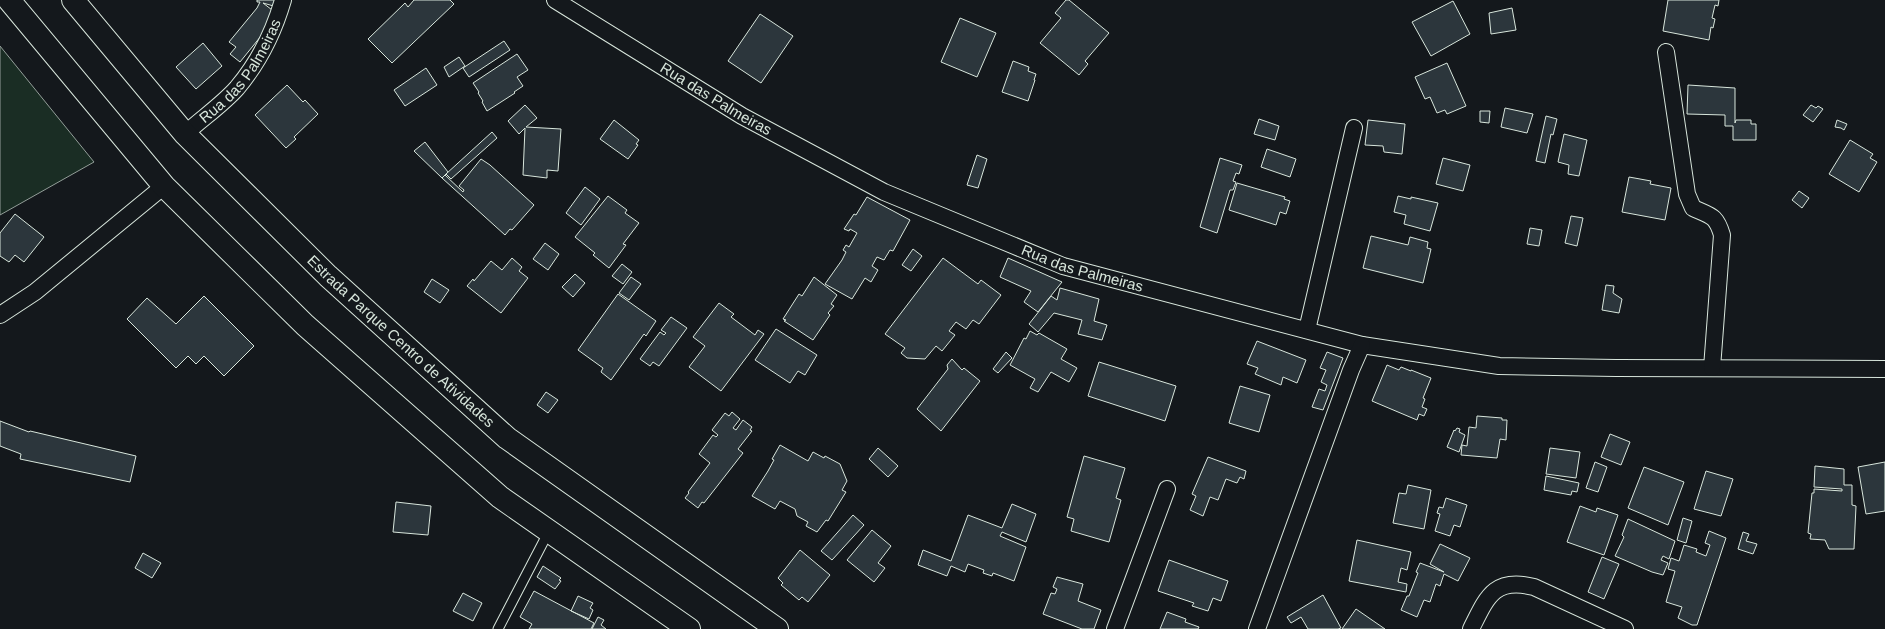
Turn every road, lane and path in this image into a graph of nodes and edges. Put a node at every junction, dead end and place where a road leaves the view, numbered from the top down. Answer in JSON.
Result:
{"nodes":[{"id":1,"x":9,"y":0,"type":"edge"},
{"id":2,"x":73,"y":0,"type":"edge"},
{"id":3,"x":283,"y":0,"type":"edge"},
{"id":4,"x":555,"y":0,"type":"edge"},
{"id":5,"x":1666,"y":52,"type":"dead end"},
{"id":6,"x":1354,"y":128,"type":"dead end"},
{"id":7,"x":185,"y":134,"type":"junction"},
{"id":8,"x":164,"y":186,"type":"junction"},
{"id":9,"x":0,"y":315,"type":"edge"},
{"id":10,"x":1307,"y":330,"type":"junction"},
{"id":11,"x":1362,"y":345,"type":"junction"},
{"id":12,"x":1712,"y":368,"type":"junction"},
{"id":13,"x":1885,"y":369,"type":"edge"},
{"id":14,"x":1167,"y":489,"type":"dead end"},
{"id":15,"x":549,"y":531,"type":"junction"},
{"id":16,"x":498,"y":629,"type":"edge"},
{"id":17,"x":689,"y":629,"type":"edge"},
{"id":18,"x":777,"y":629,"type":"edge"},
{"id":19,"x":1116,"y":629,"type":"edge"},
{"id":20,"x":1257,"y":629,"type":"edge"},
{"id":21,"x":1471,"y":629,"type":"edge"},
{"id":22,"x":1625,"y":629,"type":"edge"}],
"edges":[{"from":1,"to":8,"type":"main road"},
{"from":2,"to":7,"type":"main road","name":"Estrada Parque Centro de Atividades"},
{"from":3,"to":7,"type":"street","name":"Rua das Palmeiras"},
{"from":4,"to":10,"type":"street","name":"Rua das Palmeiras"},
{"from":5,"to":12,"type":"street"},
{"from":6,"to":10,"type":"street"},
{"from":7,"to":18,"type":"main road","name":"Estrada Parque Centro de Atividades"},
{"from":8,"to":9,"type":"street"},
{"from":8,"to":15,"type":"main road"},
{"from":10,"to":11,"type":"street","name":"Rua das Palmeiras"},
{"from":11,"to":12,"type":"street","name":"Rua das Palmeiras"},
{"from":11,"to":20,"type":"street"},
{"from":12,"to":13,"type":"street","name":"Rua das Palmeiras"},
{"from":14,"to":19,"type":"street"},
{"from":15,"to":16,"type":"lane"},
{"from":15,"to":17,"type":"main road"},
{"from":21,"to":22,"type":"street"}]}
